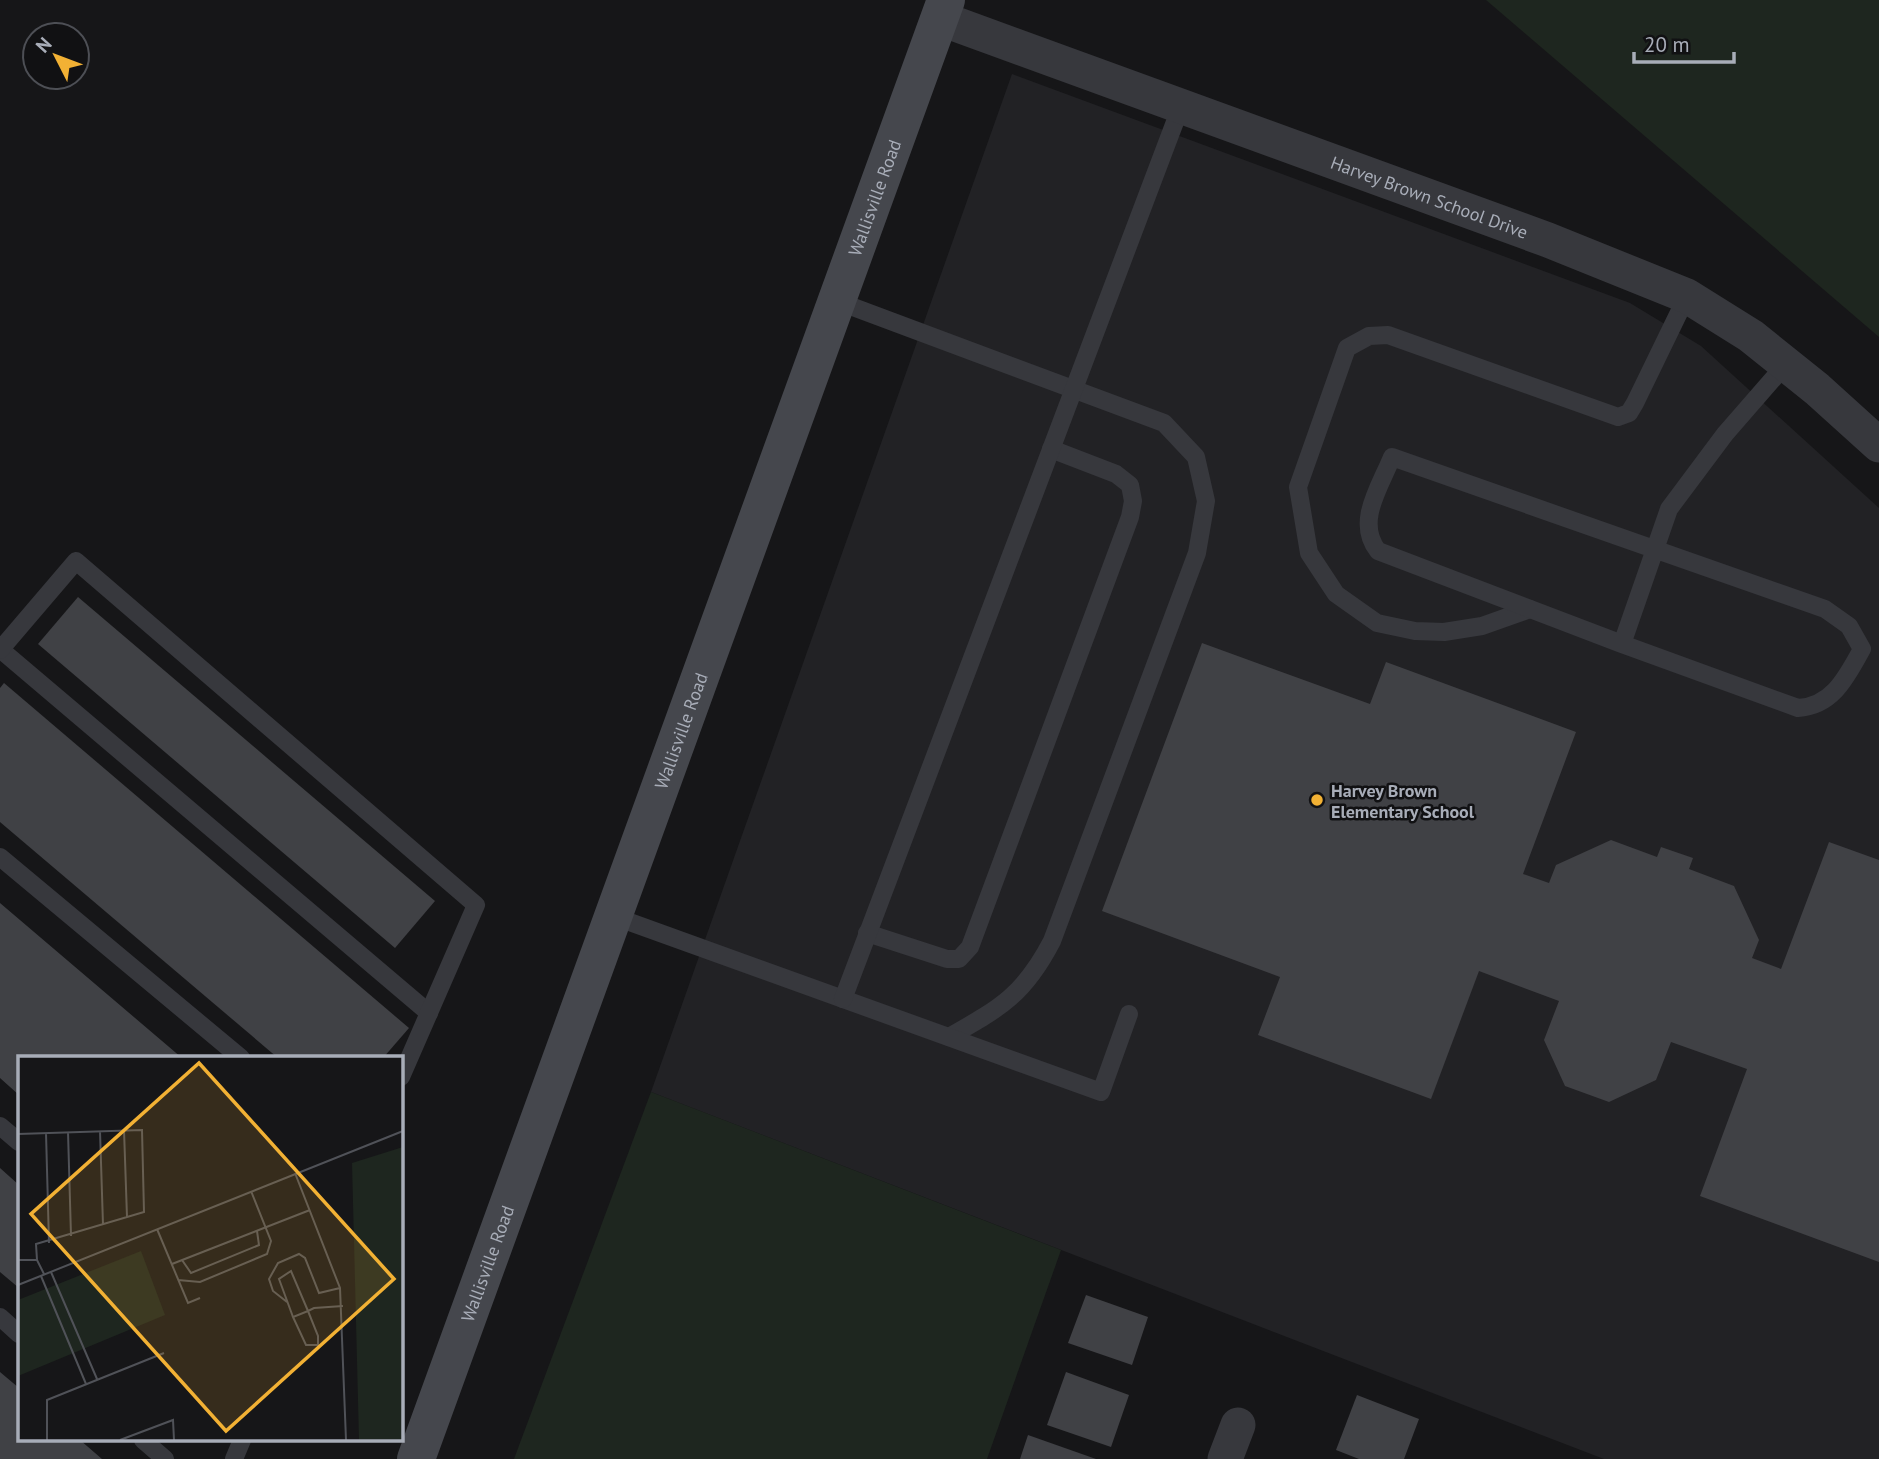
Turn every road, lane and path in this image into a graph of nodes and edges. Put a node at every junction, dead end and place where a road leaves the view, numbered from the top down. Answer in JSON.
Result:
{"nodes":[{"id":1,"x":943,"y":9,"type":"edge"},
{"id":2,"x":1181,"y":106,"type":"junction"},
{"id":3,"x":1687,"y":296,"type":"junction"},
{"id":4,"x":837,"y":301,"type":"junction"},
{"id":5,"x":1786,"y":364,"type":"junction"},
{"id":6,"x":1074,"y":388,"type":"junction"},
{"id":7,"x":1879,"y":444,"type":"edge"},
{"id":8,"x":1051,"y":449,"type":"junction"},
{"id":9,"x":1655,"y":549,"type":"junction"},
{"id":10,"x":1530,"y":609,"type":"junction"},
{"id":11,"x":1622,"y":644,"type":"junction"},
{"id":12,"x":0,"y":650,"type":"edge"},
{"id":13,"x":0,"y":857,"type":"edge"},
{"id":14,"x":613,"y":916,"type":"junction"},
{"id":15,"x":867,"y":933,"type":"junction"},
{"id":16,"x":843,"y":999,"type":"junction"},
{"id":17,"x":429,"y":1013,"type":"junction"},
{"id":18,"x":1129,"y":1014,"type":"dead end"},
{"id":19,"x":949,"y":1037,"type":"junction"},
{"id":20,"x":239,"y":1056,"type":"edge"},
{"id":21,"x":402,"y":1075,"type":"edge"},
{"id":22,"x":0,"y":1126,"type":"edge"},
{"id":23,"x":18,"y":1142,"type":"edge"},
{"id":24,"x":0,"y":1317,"type":"edge"},
{"id":25,"x":18,"y":1333,"type":"edge"},
{"id":26,"x":1238,"y":1424,"type":"dead end"},
{"id":27,"x":145,"y":1442,"type":"edge"},
{"id":28,"x":241,"y":1442,"type":"edge"},
{"id":29,"x":165,"y":1459,"type":"edge"},
{"id":30,"x":233,"y":1459,"type":"edge"},
{"id":31,"x":416,"y":1459,"type":"edge"},
{"id":32,"x":1225,"y":1459,"type":"edge"}],
"edges":[{"from":1,"to":2,"type":"street","name":"Harvey Brown School Drive"},
{"from":1,"to":4,"type":"main road","name":"Wallisville Road"},
{"from":2,"to":3,"type":"street","name":"Harvey Brown School Drive"},
{"from":2,"to":6,"type":"lane"},
{"from":3,"to":5,"type":"street","name":"Harvey Brown School Drive"},
{"from":3,"to":10,"type":"lane"},
{"from":4,"to":6,"type":"lane"},
{"from":4,"to":14,"type":"main road","name":"Wallisville Road"},
{"from":5,"to":7,"type":"street","name":"Harvey Brown School Drive"},
{"from":5,"to":9,"type":"lane"},
{"from":6,"to":8,"type":"lane"},
{"from":6,"to":19,"type":"lane"},
{"from":8,"to":15,"type":"lane"},
{"from":8,"to":15,"type":"lane"},
{"from":9,"to":10,"type":"lane"},
{"from":9,"to":11,"type":"lane"},
{"from":9,"to":11,"type":"lane"},
{"from":10,"to":11,"type":"lane"},
{"from":12,"to":17,"type":"lane"},
{"from":12,"to":17,"type":"lane"},
{"from":13,"to":20,"type":"lane"},
{"from":14,"to":16,"type":"lane"},
{"from":14,"to":31,"type":"main road","name":"Wallisville Road"},
{"from":15,"to":16,"type":"lane"},
{"from":16,"to":19,"type":"lane"},
{"from":17,"to":21,"type":"lane"},
{"from":18,"to":19,"type":"lane"},
{"from":22,"to":23,"type":"lane"},
{"from":24,"to":25,"type":"lane"},
{"from":26,"to":32,"type":"street"},
{"from":27,"to":29,"type":"lane"},
{"from":28,"to":30,"type":"lane"}]}
